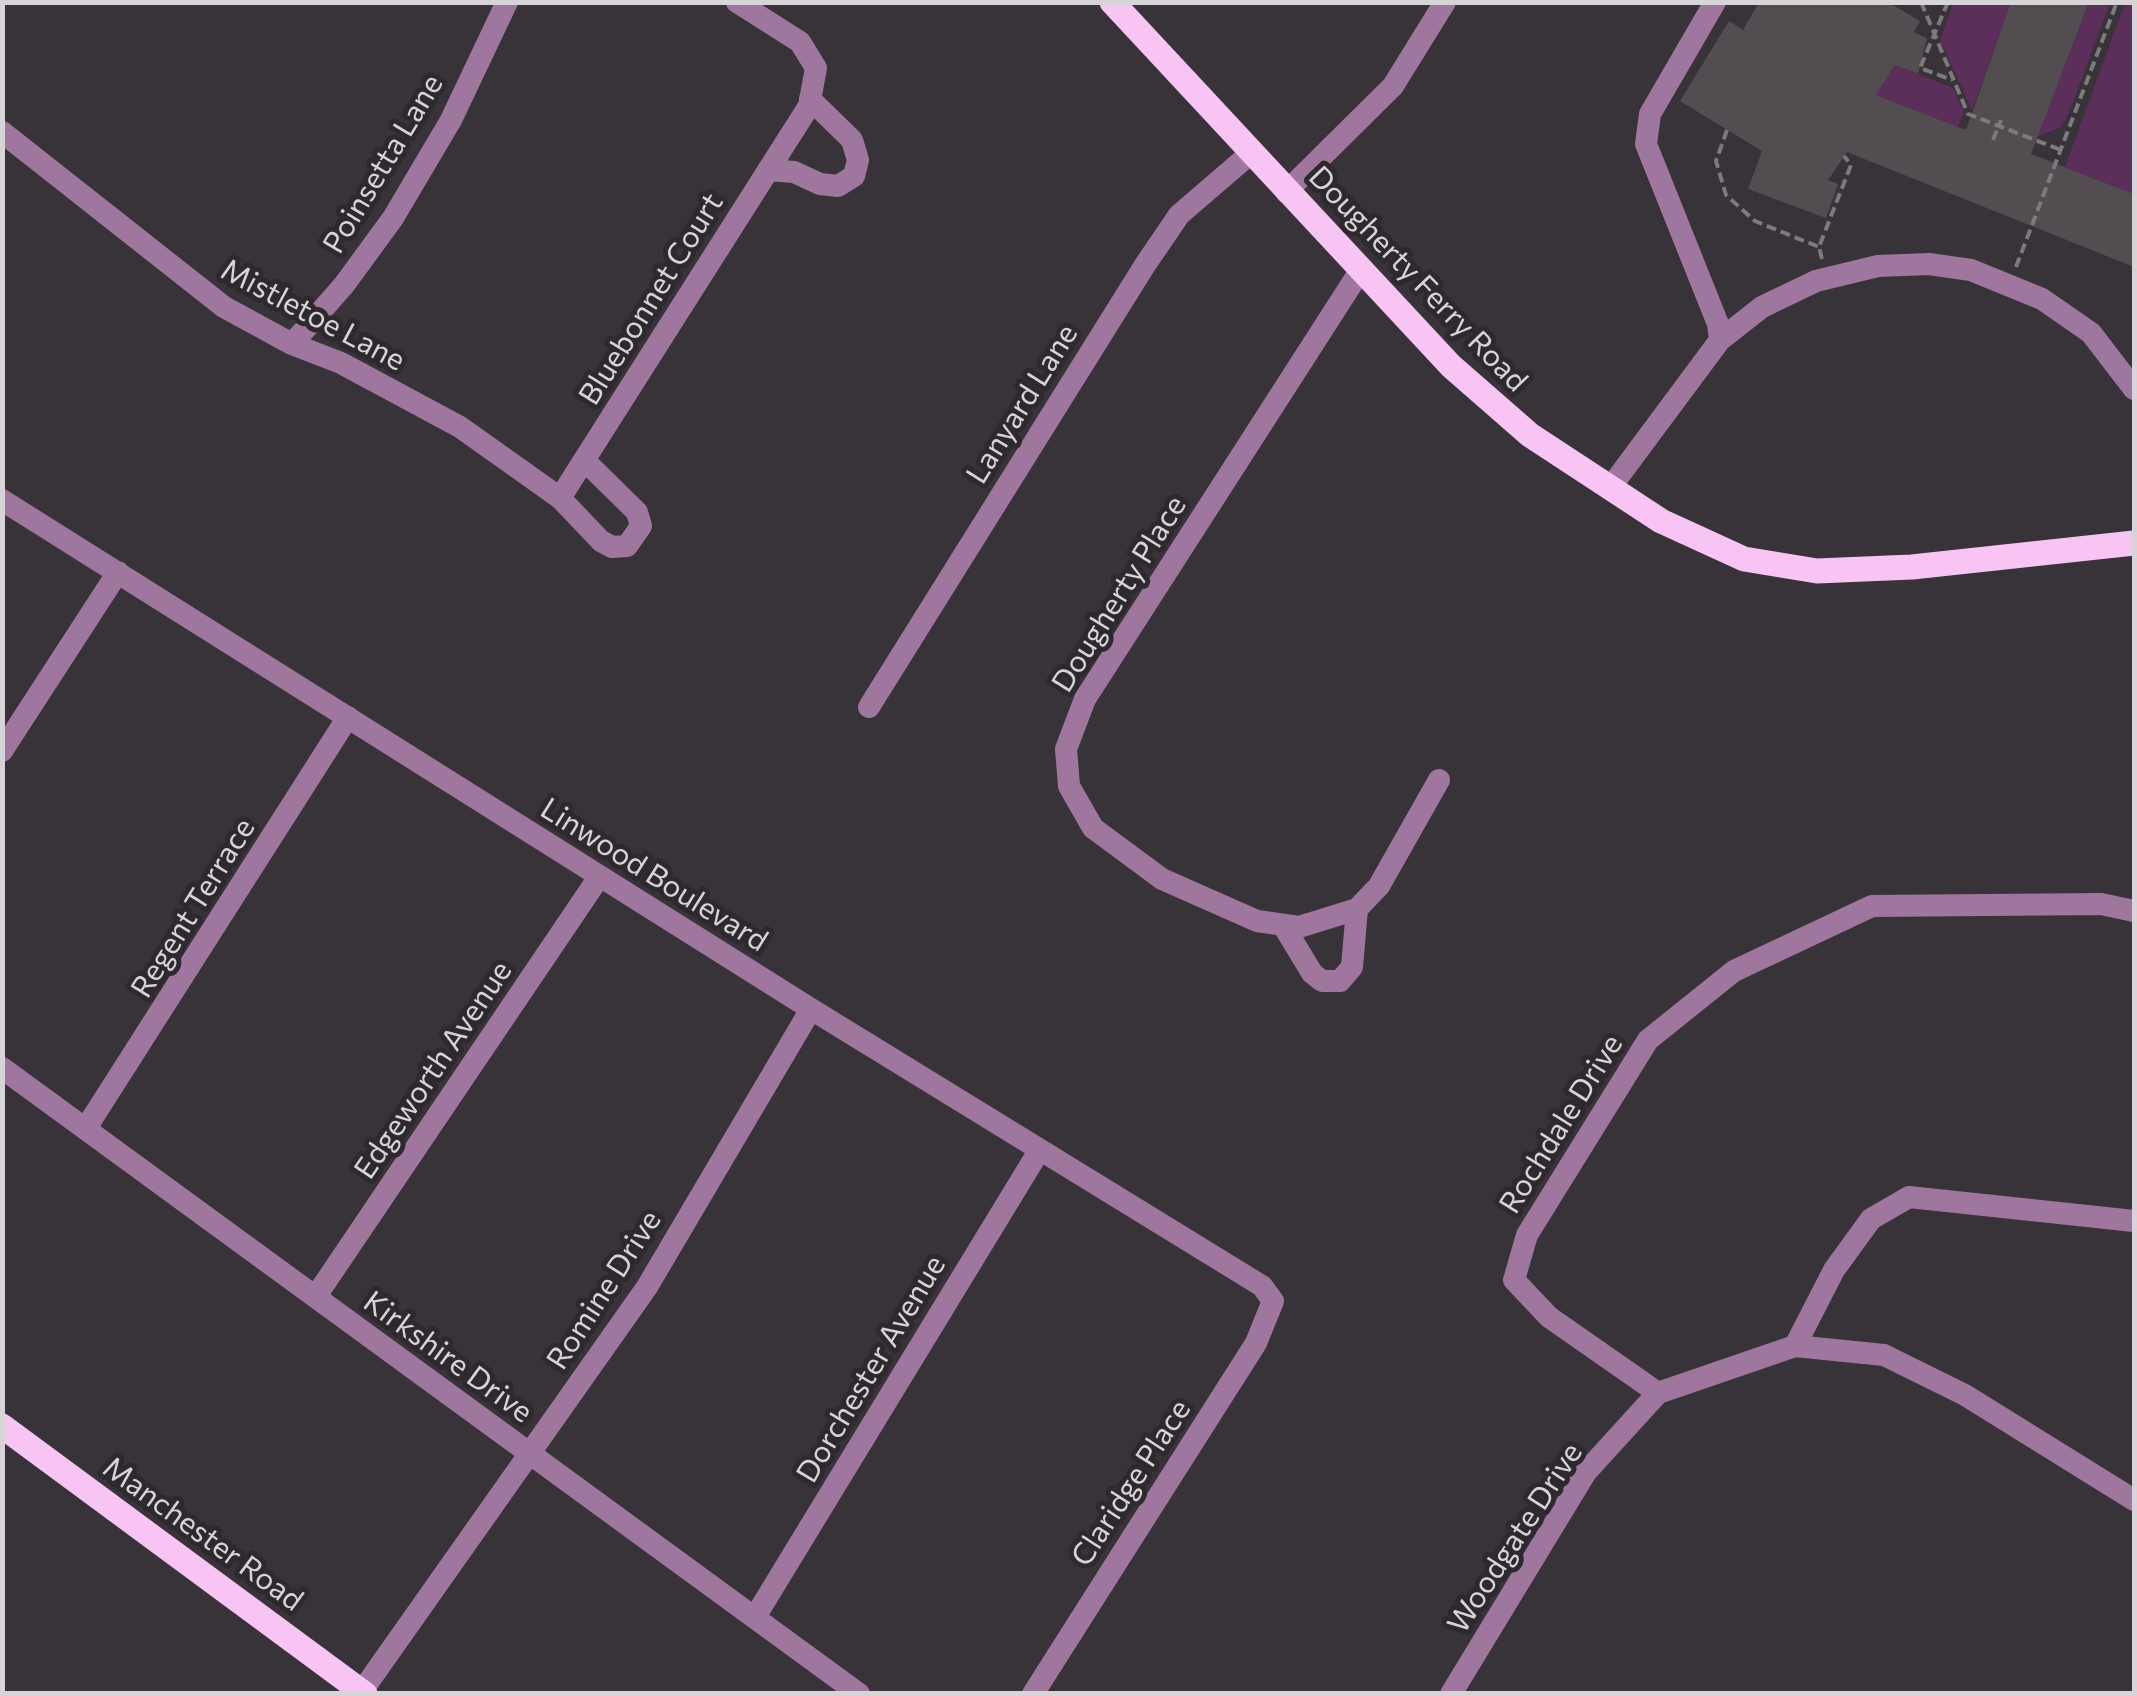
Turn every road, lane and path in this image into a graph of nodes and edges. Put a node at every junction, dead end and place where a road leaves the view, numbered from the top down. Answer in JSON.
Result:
{"nodes":[{"id":1,"x":506,"y":2,"type":"edge"},
{"id":2,"x":737,"y":2,"type":"edge"},
{"id":3,"x":1112,"y":2,"type":"edge"},
{"id":4,"x":1445,"y":2,"type":"edge"},
{"id":5,"x":1714,"y":2,"type":"edge"},
{"id":6,"x":1921,"y":2,"type":"edge"},
{"id":7,"x":1948,"y":2,"type":"edge"},
{"id":8,"x":2117,"y":2,"type":"edge"},
{"id":9,"x":1934,"y":36,"type":"junction"},
{"id":10,"x":1952,"y":80,"type":"junction"},
{"id":11,"x":810,"y":99,"type":"junction"},
{"id":12,"x":2000,"y":123,"type":"junction"},
{"id":13,"x":1728,"y":130,"type":"dead end"},
{"id":14,"x":2,"y":132,"type":"edge"},
{"id":15,"x":1993,"y":140,"type":"dead end"},
{"id":16,"x":2061,"y":150,"type":"junction"},
{"id":17,"x":1250,"y":153,"type":"junction"},
{"id":18,"x":1844,"y":156,"type":"dead end"},
{"id":19,"x":768,"y":170,"type":"junction"},
{"id":20,"x":1286,"y":192,"type":"junction"},
{"id":21,"x":1818,"y":247,"type":"junction"},
{"id":22,"x":1360,"y":271,"type":"junction"},
{"id":23,"x":1827,"y":278,"type":"junction"},
{"id":24,"x":2009,"y":286,"type":"junction"},
{"id":25,"x":1720,"y":340,"type":"junction"},
{"id":26,"x":292,"y":344,"type":"junction"},
{"id":27,"x":2134,"y":389,"type":"edge"},
{"id":28,"x":584,"y":460,"type":"junction"},
{"id":29,"x":1610,"y":488,"type":"junction"},
{"id":30,"x":560,"y":498,"type":"junction"},
{"id":31,"x":2,"y":500,"type":"edge"},
{"id":32,"x":2134,"y":543,"type":"edge"},
{"id":33,"x":118,"y":572,"type":"junction"},
{"id":34,"x":869,"y":707,"type":"dead end"},
{"id":35,"x":348,"y":717,"type":"junction"},
{"id":36,"x":2,"y":751,"type":"edge"},
{"id":37,"x":1439,"y":780,"type":"dead end"},
{"id":38,"x":599,"y":876,"type":"junction"},
{"id":39,"x":1357,"y":909,"type":"junction"},
{"id":40,"x":2134,"y":912,"type":"edge"},
{"id":41,"x":1283,"y":924,"type":"junction"},
{"id":42,"x":811,"y":1010,"type":"junction"},
{"id":43,"x":2,"y":1068,"type":"edge"},
{"id":44,"x":86,"y":1128,"type":"junction"},
{"id":45,"x":1039,"y":1152,"type":"junction"},
{"id":46,"x":2134,"y":1221,"type":"edge"},
{"id":47,"x":316,"y":1296,"type":"junction"},
{"id":48,"x":1272,"y":1301,"type":"joint"},
{"id":49,"x":1795,"y":1346,"type":"junction"},
{"id":50,"x":1658,"y":1392,"type":"junction"},
{"id":51,"x":3,"y":1428,"type":"edge"},
{"id":52,"x":529,"y":1453,"type":"junction"},
{"id":53,"x":2134,"y":1500,"type":"edge"},
{"id":54,"x":755,"y":1617,"type":"junction"},
{"id":55,"x":364,"y":1692,"type":"edge"},
{"id":56,"x":859,"y":1694,"type":"edge"},
{"id":57,"x":1033,"y":1694,"type":"edge"},
{"id":58,"x":1451,"y":1694,"type":"edge"}],
"edges":[{"from":1,"to":26,"type":"street","name":"Poinsetta Lane"},
{"from":2,"to":11,"type":"street","name":"Bluebonnet Court"},
{"from":3,"to":17,"type":"main road","name":"Dougherty Ferry Road"},
{"from":4,"to":20,"type":"street"},
{"from":5,"to":25,"type":"street"},
{"from":6,"to":9,"type":"path"},
{"from":7,"to":9,"type":"path"},
{"from":8,"to":16,"type":"path"},
{"from":9,"to":10,"type":"path"},
{"from":9,"to":10,"type":"path"},
{"from":10,"to":12,"type":"path"},
{"from":11,"to":19,"type":"street","name":"Bluebonnet Court"},
{"from":11,"to":19,"type":"street"},
{"from":12,"to":15,"type":"path"},
{"from":12,"to":16,"type":"path"},
{"from":13,"to":21,"type":"path"},
{"from":14,"to":26,"type":"street","name":"Mistletoe Lane"},
{"from":16,"to":24,"type":"path"},
{"from":17,"to":20,"type":"main road","name":"Dougherty Ferry Road"},
{"from":17,"to":34,"type":"street","name":"Lanyard Lane"},
{"from":18,"to":21,"type":"path"},
{"from":19,"to":28,"type":"street","name":"Bluebonnet Court"},
{"from":20,"to":22,"type":"main road","name":"Dougherty Ferry Road"},
{"from":21,"to":23,"type":"path"},
{"from":22,"to":29,"type":"main road","name":"Dougherty Ferry Road"},
{"from":22,"to":41,"type":"street","name":"Dougherty Place"},
{"from":23,"to":24,"type":"street"},
{"from":23,"to":25,"type":"street"},
{"from":24,"to":27,"type":"street"},
{"from":25,"to":29,"type":"street"},
{"from":26,"to":30,"type":"street","name":"Mistletoe Lane"},
{"from":28,"to":30,"type":"street","name":"Bluebonnet Court"},
{"from":28,"to":30,"type":"street"},
{"from":29,"to":32,"type":"main road","name":"Dougherty Ferry Road"},
{"from":31,"to":33,"type":"street","name":"Linwood Boulevard"},
{"from":33,"to":35,"type":"street","name":"Linwood Boulevard"},
{"from":33,"to":36,"type":"street"},
{"from":35,"to":38,"type":"street","name":"Linwood Boulevard"},
{"from":35,"to":44,"type":"street","name":"Regent Terrace"},
{"from":37,"to":39,"type":"street"},
{"from":38,"to":42,"type":"street","name":"Linwood Boulevard"},
{"from":38,"to":47,"type":"street","name":"Edgeworth Avenue"},
{"from":39,"to":41,"type":"street","name":"Dougherty Place"},
{"from":39,"to":41,"type":"street"},
{"from":40,"to":50,"type":"street","name":"Rochdale Drive"},
{"from":42,"to":45,"type":"street","name":"Linwood Boulevard"},
{"from":42,"to":52,"type":"street","name":"Romine Drive"},
{"from":43,"to":44,"type":"street","name":"Kirkshire Drive"},
{"from":44,"to":47,"type":"street","name":"Kirkshire Drive"},
{"from":45,"to":48,"type":"street","name":"Linwood Boulevard"},
{"from":45,"to":54,"type":"street","name":"Dorchester Avenue"},
{"from":46,"to":49,"type":"street"},
{"from":47,"to":52,"type":"street","name":"Kirkshire Drive"},
{"from":48,"to":57,"type":"street","name":"Claridge Place"},
{"from":49,"to":50,"type":"street","name":"Woodgate Drive"},
{"from":49,"to":53,"type":"street"},
{"from":50,"to":58,"type":"street","name":"Woodgate Drive"},
{"from":51,"to":55,"type":"main road","name":"Manchester Road"},
{"from":52,"to":54,"type":"street","name":"Kirkshire Drive"},
{"from":52,"to":55,"type":"street","name":"Romine Drive"},
{"from":54,"to":56,"type":"street","name":"Kirkshire Drive"}]}
